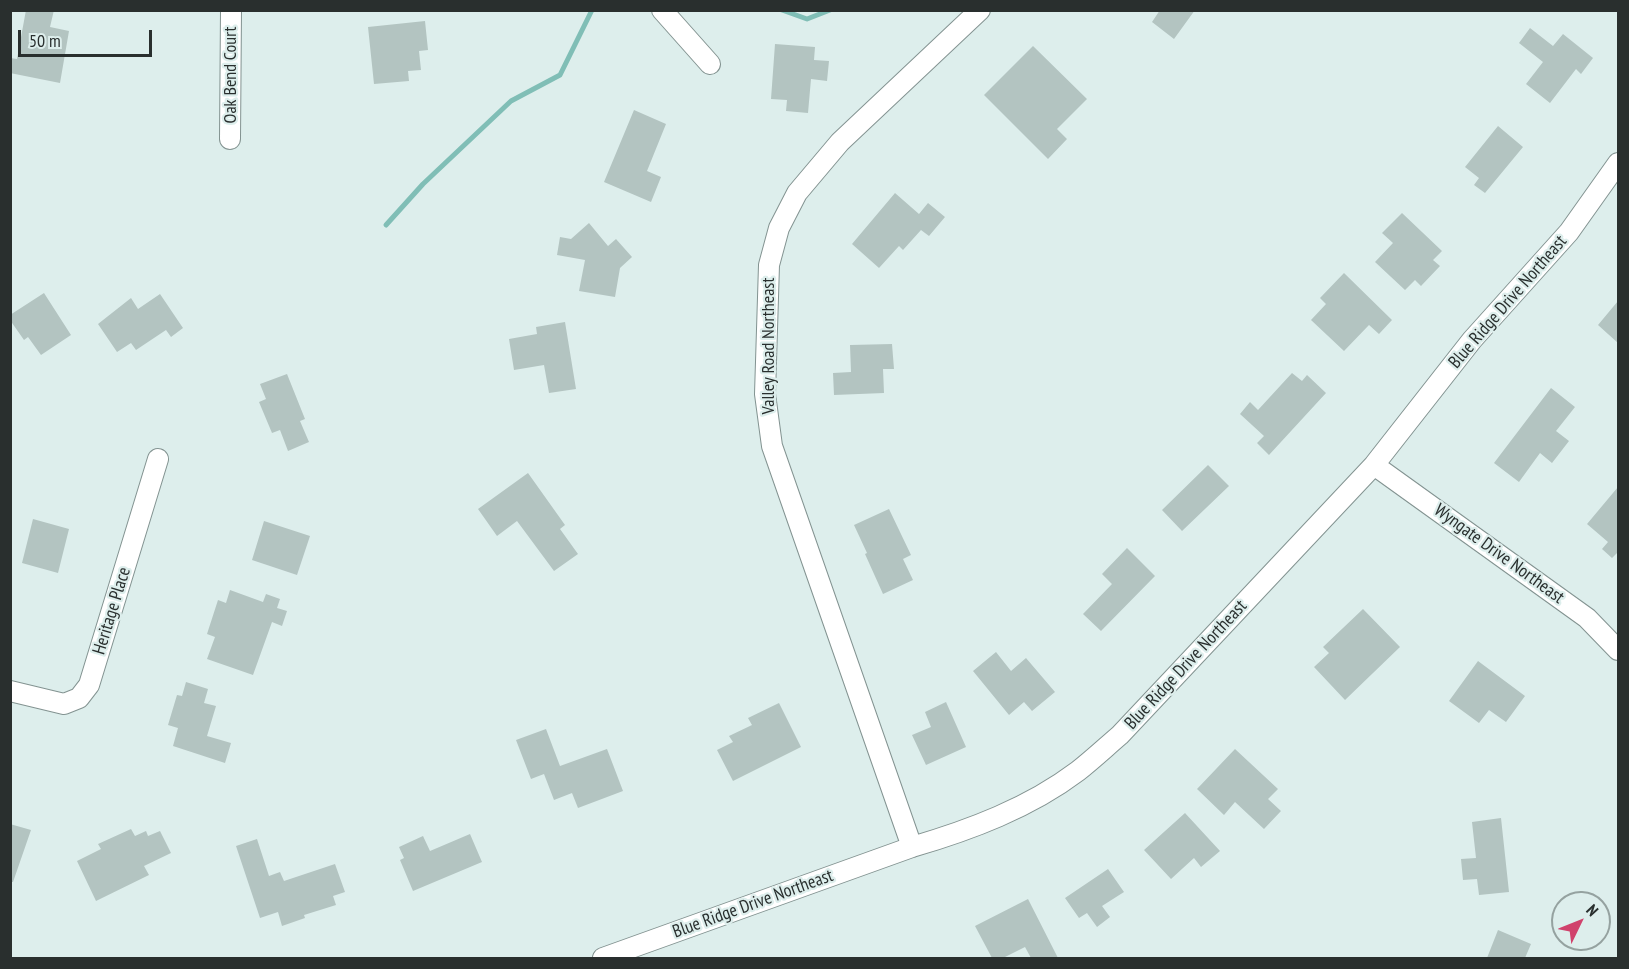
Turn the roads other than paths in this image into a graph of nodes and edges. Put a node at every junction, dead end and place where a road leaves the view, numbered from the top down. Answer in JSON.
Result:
{"nodes":[{"id":1,"x":231,"y":10,"type":"edge"},
{"id":2,"x":662,"y":10,"type":"edge"},
{"id":3,"x":980,"y":10,"type":"edge"},
{"id":4,"x":710,"y":64,"type":"dead end"},
{"id":5,"x":230,"y":139,"type":"dead end"},
{"id":6,"x":1618,"y":163,"type":"edge"},
{"id":7,"x":158,"y":459,"type":"dead end"},
{"id":8,"x":1374,"y":465,"type":"junction"},
{"id":9,"x":1618,"y":650,"type":"edge"},
{"id":10,"x":14,"y":692,"type":"edge"},
{"id":11,"x":912,"y":847,"type":"junction"},
{"id":12,"x":603,"y":958,"type":"edge"}],
"edges":[{"from":1,"to":5,"type":"street","name":"Oak Bend Court"},
{"from":2,"to":4,"type":"street"},
{"from":3,"to":11,"type":"street","name":"Valley Road Northeast"},
{"from":6,"to":8,"type":"street","name":"Blue Ridge Drive Northeast"},
{"from":7,"to":10,"type":"street","name":"Heritage Place"},
{"from":8,"to":9,"type":"street","name":"Wyngate Drive Northeast"},
{"from":8,"to":11,"type":"street","name":"Blue Ridge Drive Northeast"},
{"from":11,"to":12,"type":"street","name":"Blue Ridge Drive Northeast"}]}
